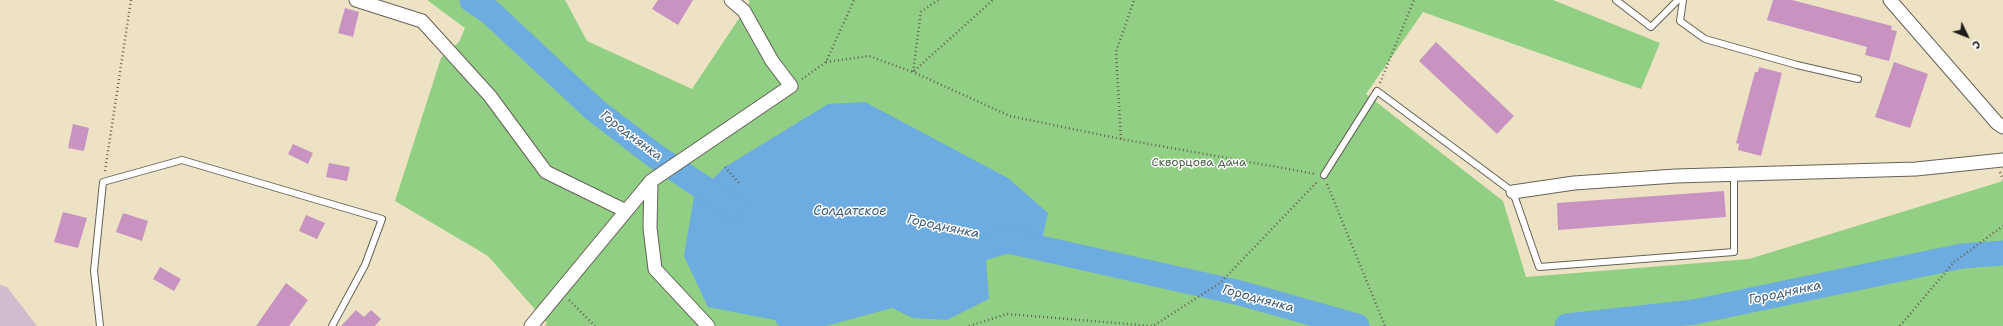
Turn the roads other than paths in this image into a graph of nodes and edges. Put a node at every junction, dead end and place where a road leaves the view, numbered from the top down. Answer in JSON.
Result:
{"nodes":[{"id":1,"x":356,"y":0,"type":"edge"},
{"id":2,"x":731,"y":0,"type":"edge"},
{"id":3,"x":1616,"y":0,"type":"edge"},
{"id":4,"x":1678,"y":0,"type":"edge"},
{"id":5,"x":1683,"y":0,"type":"edge"},
{"id":6,"x":1890,"y":0,"type":"edge"},
{"id":7,"x":1858,"y":79,"type":"dead end"},
{"id":8,"x":2003,"y":127,"type":"edge"},
{"id":9,"x":2003,"y":160,"type":"edge"},
{"id":10,"x":1734,"y":175,"type":"junction"},
{"id":11,"x":1324,"y":176,"type":"road end"},
{"id":12,"x":650,"y":181,"type":"junction"},
{"id":13,"x":1513,"y":192,"type":"junction"},
{"id":14,"x":626,"y":211,"type":"junction"},
{"id":15,"x":100,"y":326,"type":"edge"},
{"id":16,"x":332,"y":326,"type":"edge"},
{"id":17,"x":532,"y":326,"type":"edge"},
{"id":18,"x":708,"y":326,"type":"edge"}],
"edges":[{"from":1,"to":14,"type":"street"},
{"from":2,"to":12,"type":"street"},
{"from":3,"to":4,"type":"lane"},
{"from":5,"to":7,"type":"lane"},
{"from":6,"to":8,"type":"street"},
{"from":9,"to":10,"type":"street"},
{"from":10,"to":13,"type":"street"},
{"from":10,"to":13,"type":"lane"},
{"from":11,"to":13,"type":"lane"},
{"from":12,"to":14,"type":"street"},
{"from":12,"to":18,"type":"street"},
{"from":14,"to":17,"type":"street"},
{"from":15,"to":16,"type":"lane"}]}
